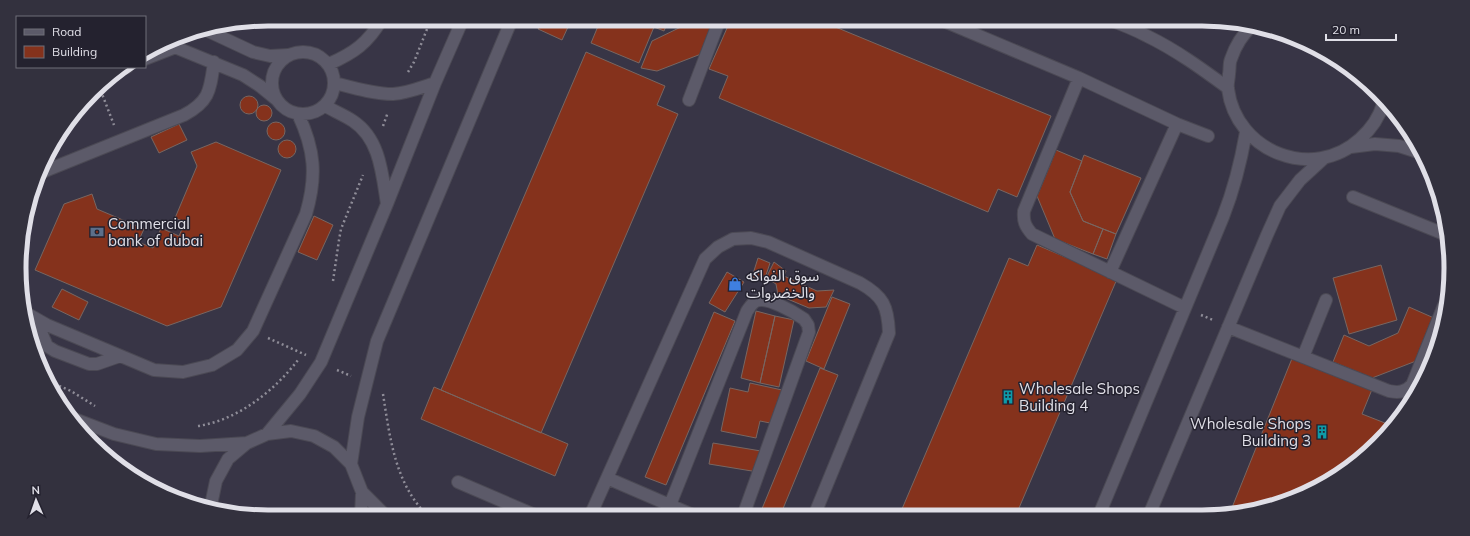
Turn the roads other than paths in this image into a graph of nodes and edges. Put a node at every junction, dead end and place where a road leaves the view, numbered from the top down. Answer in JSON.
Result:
{"nodes":[{"id":1,"x":378,"y":26,"type":"edge"},
{"id":2,"x":460,"y":26,"type":"edge"},
{"id":3,"x":509,"y":26,"type":"edge"},
{"id":4,"x":717,"y":26,"type":"edge"},
{"id":5,"x":956,"y":26,"type":"edge"},
{"id":6,"x":1124,"y":26,"type":"edge"},
{"id":7,"x":1247,"y":31,"type":"edge"},
{"id":8,"x":217,"y":32,"type":"edge"},
{"id":9,"x":172,"y":46,"type":"edge"},
{"id":10,"x":288,"y":55,"type":"junction"},
{"id":11,"x":214,"y":62,"type":"junction"},
{"id":12,"x":329,"y":64,"type":"junction"},
{"id":13,"x":1079,"y":78,"type":"junction"},
{"id":14,"x":335,"y":83,"type":"junction"},
{"id":15,"x":435,"y":83,"type":"junction"},
{"id":16,"x":1228,"y":88,"type":"junction"},
{"id":17,"x":276,"y":99,"type":"junction"},
{"id":18,"x":689,"y":100,"type":"dead end"},
{"id":19,"x":325,"y":106,"type":"junction"},
{"id":20,"x":1382,"y":106,"type":"edge"},
{"id":21,"x":298,"y":114,"type":"junction"},
{"id":22,"x":1177,"y":124,"type":"junction"},
{"id":23,"x":1246,"y":132,"type":"junction"},
{"id":24,"x":1208,"y":136,"type":"dead end"},
{"id":25,"x":1351,"y":147,"type":"junction"},
{"id":26,"x":1414,"y":151,"type":"edge"},
{"id":27,"x":1324,"y":158,"type":"junction"},
{"id":28,"x":46,"y":170,"type":"edge"},
{"id":29,"x":1353,"y":198,"type":"dead end"},
{"id":30,"x":387,"y":204,"type":"junction"},
{"id":31,"x":1441,"y":233,"type":"edge"},
{"id":32,"x":1110,"y":272,"type":"junction"},
{"id":33,"x":1326,"y":300,"type":"dead end"},
{"id":34,"x":1185,"y":308,"type":"junction"},
{"id":35,"x":31,"y":315,"type":"edge"},
{"id":36,"x":1438,"y":321,"type":"edge"},
{"id":37,"x":1228,"y":327,"type":"junction"},
{"id":38,"x":120,"y":356,"type":"junction"},
{"id":39,"x":1304,"y":357,"type":"junction"},
{"id":40,"x":81,"y":421,"type":"edge"},
{"id":41,"x":267,"y":434,"type":"junction"},
{"id":42,"x":247,"y":443,"type":"junction"},
{"id":43,"x":351,"y":464,"type":"junction"},
{"id":44,"x":607,"y":478,"type":"junction"},
{"id":45,"x":458,"y":482,"type":"dead end"},
{"id":46,"x":362,"y":492,"type":"junction"},
{"id":47,"x":212,"y":503,"type":"edge"},
{"id":48,"x":670,"y":505,"type":"junction"},
{"id":49,"x":361,"y":510,"type":"edge"},
{"id":50,"x":380,"y":510,"type":"edge"},
{"id":51,"x":523,"y":510,"type":"edge"},
{"id":52,"x":593,"y":510,"type":"edge"},
{"id":53,"x":681,"y":510,"type":"edge"},
{"id":54,"x":745,"y":510,"type":"edge"},
{"id":55,"x":816,"y":510,"type":"edge"},
{"id":56,"x":1101,"y":510,"type":"edge"},
{"id":57,"x":1151,"y":510,"type":"edge"}],
"edges":[{"from":1,"to":12,"type":"street"},
{"from":2,"to":15,"type":"street"},
{"from":3,"to":43,"type":"street"},
{"from":4,"to":18,"type":"street"},
{"from":5,"to":13,"type":"street"},
{"from":6,"to":16,"type":"street"},
{"from":7,"to":16,"type":"street"},
{"from":8,"to":10,"type":"street"},
{"from":9,"to":11,"type":"street"},
{"from":10,"to":12,"type":"street"},
{"from":10,"to":17,"type":"street"},
{"from":11,"to":17,"type":"street"},
{"from":11,"to":28,"type":"street"},
{"from":12,"to":14,"type":"street"},
{"from":13,"to":22,"type":"street"},
{"from":13,"to":32,"type":"street"},
{"from":14,"to":15,"type":"street"},
{"from":14,"to":19,"type":"street"},
{"from":15,"to":30,"type":"street"},
{"from":16,"to":23,"type":"street"},
{"from":17,"to":21,"type":"street"},
{"from":19,"to":21,"type":"street"},
{"from":19,"to":30,"type":"street"},
{"from":20,"to":25,"type":"street"},
{"from":21,"to":38,"type":"street"},
{"from":22,"to":24,"type":"street"},
{"from":22,"to":32,"type":"street"},
{"from":23,"to":27,"type":"street"},
{"from":23,"to":34,"type":"street"},
{"from":25,"to":26,"type":"street"},
{"from":25,"to":27,"type":"street"},
{"from":27,"to":37,"type":"street"},
{"from":29,"to":31,"type":"street"},
{"from":30,"to":41,"type":"street"},
{"from":32,"to":34,"type":"street"},
{"from":33,"to":39,"type":"street"},
{"from":34,"to":56,"type":"street"},
{"from":35,"to":38,"type":"street"},
{"from":35,"to":38,"type":"street"},
{"from":36,"to":39,"type":"street"},
{"from":37,"to":39,"type":"street"},
{"from":37,"to":57,"type":"street"},
{"from":40,"to":42,"type":"street"},
{"from":41,"to":42,"type":"street"},
{"from":41,"to":43,"type":"street"},
{"from":42,"to":47,"type":"street"},
{"from":43,"to":46,"type":"street"},
{"from":44,"to":48,"type":"street"},
{"from":44,"to":52,"type":"street"},
{"from":44,"to":55,"type":"street"},
{"from":45,"to":51,"type":"street"},
{"from":46,"to":49,"type":"street"},
{"from":46,"to":50,"type":"street"},
{"from":48,"to":53,"type":"street"},
{"from":48,"to":54,"type":"street"}]}
